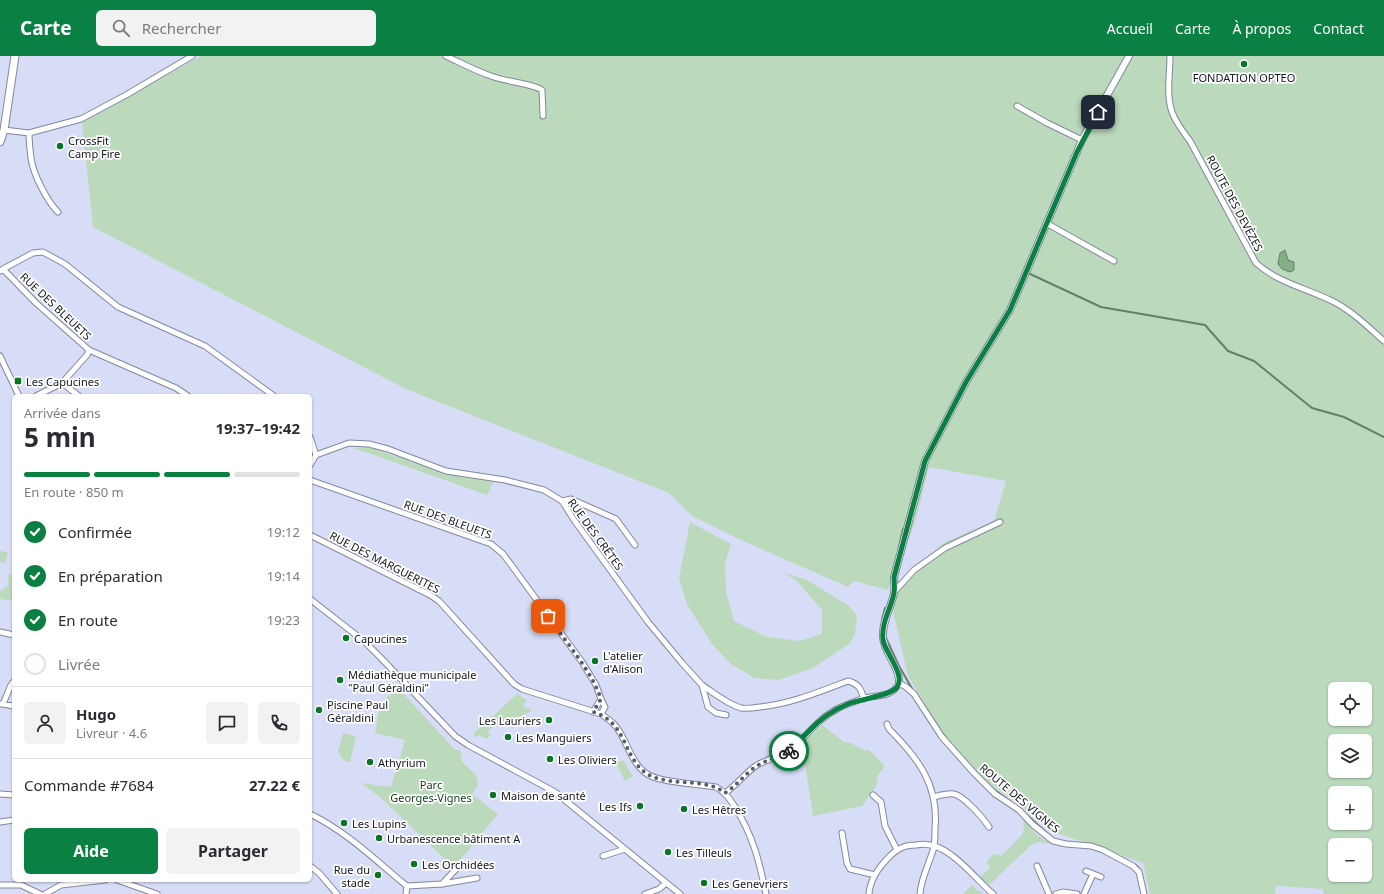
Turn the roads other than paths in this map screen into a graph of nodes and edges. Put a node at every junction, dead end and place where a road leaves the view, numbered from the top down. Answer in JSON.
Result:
{"nodes":[{"id":1,"x":15,"y":56,"type":"edge"},
{"id":2,"x":192,"y":56,"type":"edge"},
{"id":3,"x":446,"y":56,"type":"edge"},
{"id":4,"x":1129,"y":56,"type":"edge"},
{"id":5,"x":1170,"y":56,"type":"edge"},
{"id":6,"x":1017,"y":106,"type":"dead end"},
{"id":7,"x":543,"y":116,"type":"dead end"},
{"id":8,"x":4,"y":130,"type":"junction"},
{"id":9,"x":29,"y":133,"type":"junction"},
{"id":10,"x":1082,"y":140,"type":"junction"},
{"id":11,"x":0,"y":142,"type":"edge"},
{"id":12,"x":58,"y":212,"type":"dead end"},
{"id":13,"x":1046,"y":223,"type":"junction"},
{"id":14,"x":1114,"y":261,"type":"dead end"},
{"id":15,"x":2,"y":270,"type":"edge"},
{"id":16,"x":1384,"y":341,"type":"edge"},
{"id":17,"x":89,"y":350,"type":"junction"},
{"id":18,"x":0,"y":356,"type":"edge"},
{"id":19,"x":62,"y":383,"type":"junction"},
{"id":20,"x":17,"y":394,"type":"edge"},
{"id":21,"x":40,"y":394,"type":"edge"},
{"id":22,"x":76,"y":394,"type":"edge"},
{"id":23,"x":185,"y":394,"type":"edge"},
{"id":24,"x":271,"y":394,"type":"edge"},
{"id":25,"x":312,"y":443,"type":"edge"},
{"id":26,"x":316,"y":454,"type":"junction"},
{"id":27,"x":312,"y":461,"type":"edge"},
{"id":28,"x":312,"y":481,"type":"edge"},
{"id":29,"x":562,"y":501,"type":"junction"},
{"id":30,"x":1000,"y":522,"type":"dead end"},
{"id":31,"x":312,"y":536,"type":"edge"},
{"id":32,"x":635,"y":545,"type":"dead end"},
{"id":33,"x":894,"y":592,"type":"junction"},
{"id":34,"x":312,"y":601,"type":"edge"},
{"id":35,"x":0,"y":632,"type":"edge"},
{"id":36,"x":12,"y":635,"type":"edge"},
{"id":37,"x":899,"y":683,"type":"junction"},
{"id":38,"x":12,"y":684,"type":"edge"},
{"id":39,"x":702,"y":685,"type":"junction"},
{"id":40,"x":601,"y":699,"type":"junction"},
{"id":41,"x":864,"y":699,"type":"junction"},
{"id":42,"x":1,"y":704,"type":"edge"},
{"id":43,"x":12,"y":706,"type":"edge"},
{"id":44,"x":593,"y":712,"type":"junction"},
{"id":45,"x":601,"y":714,"type":"junction"},
{"id":46,"x":726,"y":715,"type":"dead end"},
{"id":47,"x":887,"y":724,"type":"dead end"},
{"id":48,"x":725,"y":793,"type":"junction"},
{"id":49,"x":0,"y":794,"type":"edge"},
{"id":50,"x":12,"y":795,"type":"edge"},
{"id":51,"x":873,"y":795,"type":"dead end"},
{"id":52,"x":934,"y":797,"type":"junction"},
{"id":53,"x":312,"y":815,"type":"edge"},
{"id":54,"x":12,"y":820,"type":"edge"},
{"id":55,"x":0,"y":822,"type":"edge"},
{"id":56,"x":989,"y":827,"type":"dead end"},
{"id":57,"x":842,"y":833,"type":"dead end"},
{"id":58,"x":934,"y":846,"type":"junction"},
{"id":59,"x":625,"y":849,"type":"junction"},
{"id":60,"x":897,"y":850,"type":"junction"},
{"id":61,"x":603,"y":856,"type":"dead end"},
{"id":62,"x":1037,"y":866,"type":"dead end"},
{"id":63,"x":458,"y":867,"type":"dead end"},
{"id":64,"x":312,"y":868,"type":"edge"},
{"id":65,"x":1086,"y":871,"type":"dead end"},
{"id":66,"x":1094,"y":874,"type":"junction"},
{"id":67,"x":874,"y":875,"type":"junction"},
{"id":68,"x":477,"y":878,"type":"dead end"},
{"id":69,"x":1101,"y":878,"type":"dead end"},
{"id":70,"x":69,"y":882,"type":"edge"},
{"id":71,"x":122,"y":882,"type":"edge"},
{"id":72,"x":666,"y":883,"type":"junction"},
{"id":73,"x":442,"y":884,"type":"junction"},
{"id":74,"x":0,"y":885,"type":"edge"},
{"id":75,"x":407,"y":886,"type":"junction"},
{"id":76,"x":150,"y":893,"type":"edge"},
{"id":77,"x":40,"y":894,"type":"edge"},
{"id":78,"x":45,"y":894,"type":"edge"},
{"id":79,"x":157,"y":894,"type":"edge"},
{"id":80,"x":337,"y":894,"type":"edge"},
{"id":81,"x":406,"y":894,"type":"edge"},
{"id":82,"x":645,"y":894,"type":"edge"},
{"id":83,"x":680,"y":894,"type":"edge"},
{"id":84,"x":766,"y":894,"type":"edge"},
{"id":85,"x":869,"y":894,"type":"edge"},
{"id":86,"x":920,"y":894,"type":"edge"},
{"id":87,"x":993,"y":894,"type":"edge"},
{"id":88,"x":1049,"y":894,"type":"edge"},
{"id":89,"x":1056,"y":894,"type":"edge"},
{"id":90,"x":1077,"y":894,"type":"edge"},
{"id":91,"x":1084,"y":894,"type":"edge"},
{"id":92,"x":1144,"y":894,"type":"edge"}],
"edges":[{"from":1,"to":8,"type":"main road"},
{"from":2,"to":9,"type":"street"},
{"from":3,"to":7,"type":"street"},
{"from":4,"to":10,"type":"street"},
{"from":5,"to":16,"type":"street","name":"ROUTE DES DEVÈZES"},
{"from":6,"to":10,"type":"street"},
{"from":8,"to":9,"type":"street"},
{"from":8,"to":11,"type":"main road"},
{"from":9,"to":12,"type":"street"},
{"from":10,"to":13,"type":"street"},
{"from":13,"to":14,"type":"street"},
{"from":13,"to":33,"type":"street"},
{"from":15,"to":17,"type":"street","name":"RUE DES BLEUETS"},
{"from":15,"to":24,"type":"street"},
{"from":17,"to":19,"type":"street"},
{"from":17,"to":23,"type":"street","name":"RUE DES BLEUETS"},
{"from":18,"to":20,"type":"street"},
{"from":19,"to":21,"type":"street"},
{"from":19,"to":22,"type":"street"},
{"from":25,"to":26,"type":"street"},
{"from":26,"to":27,"type":"street"},
{"from":26,"to":29,"type":"street","name":"RUE DES CRÊTES"},
{"from":28,"to":40,"type":"street","name":"RUE DES BLEUETS"},
{"from":29,"to":32,"type":"street"},
{"from":29,"to":39,"type":"street","name":"RUE DES CRÊTES"},
{"from":30,"to":33,"type":"street"},
{"from":31,"to":44,"type":"street","name":"RUE DES MARGUERITES"},
{"from":33,"to":37,"type":"street"},
{"from":34,"to":59,"type":"street"},
{"from":35,"to":36,"type":"street"},
{"from":37,"to":41,"type":"street"},
{"from":37,"to":92,"type":"street","name":"ROUTE DES VIGNES"},
{"from":38,"to":42,"type":"street"},
{"from":39,"to":41,"type":"street","name":"RUE DES CRÊTES"},
{"from":39,"to":46,"type":"street","name":"RUE DES CRÊTES"},
{"from":40,"to":44,"type":"street"},
{"from":40,"to":45,"type":"street","name":"RUE DES BLEUETS"},
{"from":41,"to":48,"type":"street"},
{"from":42,"to":43,"type":"street"},
{"from":44,"to":45,"type":"street","name":"RUE DES MARGUERITES"},
{"from":45,"to":48,"type":"street"},
{"from":47,"to":52,"type":"street"},
{"from":48,"to":84,"type":"street"},
{"from":49,"to":50,"type":"street"},
{"from":51,"to":60,"type":"street"},
{"from":52,"to":56,"type":"street"},
{"from":52,"to":58,"type":"street"},
{"from":53,"to":75,"type":"street"},
{"from":54,"to":55,"type":"street"},
{"from":57,"to":67,"type":"street"},
{"from":58,"to":60,"type":"street"},
{"from":58,"to":86,"type":"street"},
{"from":58,"to":87,"type":"street"},
{"from":59,"to":61,"type":"street"},
{"from":59,"to":72,"type":"street"},
{"from":60,"to":67,"type":"street"},
{"from":62,"to":88,"type":"street"},
{"from":63,"to":73,"type":"street"},
{"from":64,"to":80,"type":"street"},
{"from":65,"to":66,"type":"street"},
{"from":66,"to":69,"type":"street"},
{"from":66,"to":91,"type":"street"},
{"from":67,"to":85,"type":"street"},
{"from":68,"to":73,"type":"street"},
{"from":70,"to":78,"type":"street"},
{"from":71,"to":76,"type":"street"},
{"from":72,"to":82,"type":"street"},
{"from":72,"to":83,"type":"street"},
{"from":73,"to":75,"type":"street"},
{"from":74,"to":77,"type":"street"},
{"from":75,"to":81,"type":"street"},
{"from":76,"to":79,"type":"street"},
{"from":89,"to":90,"type":"street"}]}
